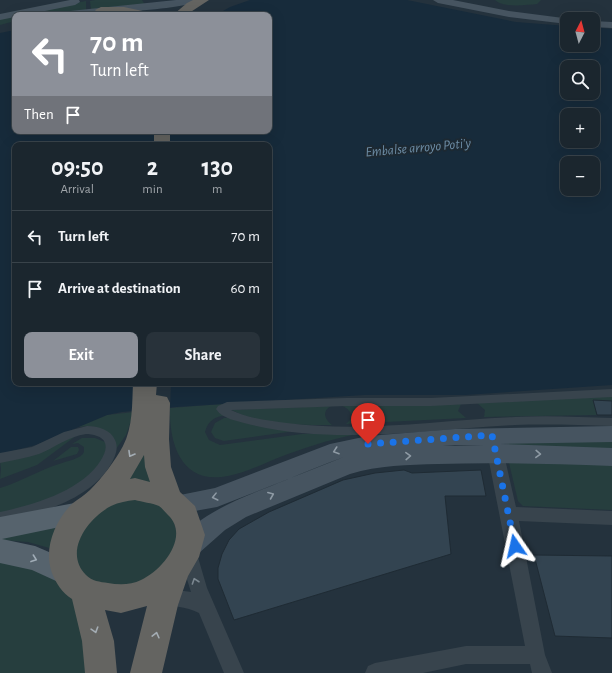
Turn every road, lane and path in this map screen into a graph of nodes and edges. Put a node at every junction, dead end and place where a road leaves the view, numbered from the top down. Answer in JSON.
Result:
{"nodes":[{"id":1,"x":88,"y":0,"type":"edge"},
{"id":2,"x":195,"y":0,"type":"edge"},
{"id":3,"x":203,"y":0,"type":"edge"},
{"id":4,"x":438,"y":0,"type":"edge"},
{"id":5,"x":450,"y":0,"type":"edge"},
{"id":6,"x":176,"y":8,"type":"edge"},
{"id":7,"x":149,"y":9,"type":"edge"},
{"id":8,"x":101,"y":10,"type":"joint"},
{"id":9,"x":22,"y":12,"type":"edge"},
{"id":10,"x":85,"y":12,"type":"edge"},
{"id":11,"x":12,"y":15,"type":"edge"},
{"id":12,"x":0,"y":18,"type":"edge"},
{"id":13,"x":560,"y":18,"type":"edge"},
{"id":14,"x":560,"y":20,"type":"edge"},
{"id":15,"x":600,"y":23,"type":"edge"},
{"id":16,"x":612,"y":24,"type":"edge"},
{"id":17,"x":12,"y":25,"type":"edge"},
{"id":18,"x":0,"y":28,"type":"edge"},
{"id":19,"x":145,"y":386,"type":"edge"},
{"id":20,"x":158,"y":386,"type":"edge"},
{"id":21,"x":612,"y":393,"type":"edge"},
{"id":22,"x":150,"y":417,"type":"junction"},
{"id":23,"x":612,"y":422,"type":"edge"},
{"id":24,"x":612,"y":434,"type":"edge"},
{"id":25,"x":494,"y":444,"type":"junction"},
{"id":26,"x":612,"y":457,"type":"edge"},
{"id":27,"x":0,"y":458,"type":"edge"},
{"id":28,"x":173,"y":500,"type":"junction"},
{"id":29,"x":90,"y":505,"type":"junction"},
{"id":30,"x":509,"y":514,"type":"junction"},
{"id":31,"x":0,"y":517,"type":"edge"},
{"id":32,"x":612,"y":518,"type":"edge"},
{"id":33,"x":0,"y":528,"type":"edge"},
{"id":34,"x":0,"y":551,"type":"edge"},
{"id":35,"x":172,"y":573,"type":"junction"},
{"id":36,"x":76,"y":583,"type":"junction"},
{"id":37,"x":206,"y":607,"type":"junction"},
{"id":38,"x":536,"y":655,"type":"junction"},
{"id":39,"x":101,"y":673,"type":"edge"},
{"id":40,"x":146,"y":673,"type":"edge"},
{"id":41,"x":234,"y":673,"type":"edge"},
{"id":42,"x":375,"y":673,"type":"edge"},
{"id":43,"x":542,"y":673,"type":"edge"}],
"edges":[{"from":1,"to":9,"type":"main road"},
{"from":2,"to":6,"type":"main road"},
{"from":3,"to":6,"type":"highway"},
{"from":4,"to":14,"type":"main road"},
{"from":5,"to":13,"type":"main road"},
{"from":6,"to":7,"type":"main road"},
{"from":7,"to":8,"type":"highway"},
{"from":8,"to":10,"type":"main road"},
{"from":11,"to":12,"type":"main road"},
{"from":15,"to":16,"type":"main road"},
{"from":17,"to":18,"type":"main road"},
{"from":19,"to":22,"type":"highway"},
{"from":20,"to":22,"type":"highway"},
{"from":21,"to":23,"type":"street"},
{"from":22,"to":28,"type":"highway"},
{"from":22,"to":29,"type":"highway","one_way":true},
{"from":24,"to":25,"type":"main road"},
{"from":25,"to":26,"type":"main road","one_way":true},
{"from":25,"to":28,"type":"main road","one_way":true},
{"from":25,"to":30,"type":"street"},
{"from":35,"to":25,"type":"main road","one_way":true},
{"from":27,"to":31,"type":"street"},
{"from":28,"to":29,"type":"highway"},
{"from":28,"to":35,"type":"highway"},
{"from":29,"to":33,"type":"main road"},
{"from":29,"to":36,"type":"highway"},
{"from":30,"to":32,"type":"street"},
{"from":30,"to":38,"type":"street"},
{"from":34,"to":36,"type":"main road","one_way":true},
{"from":35,"to":36,"type":"highway"},
{"from":35,"to":37,"type":"street"},
{"from":37,"to":35,"type":"street","one_way":true},
{"from":40,"to":35,"type":"highway","one_way":true},
{"from":36,"to":39,"type":"highway","one_way":true},
{"from":37,"to":41,"type":"street"},
{"from":38,"to":42,"type":"street"},
{"from":38,"to":43,"type":"street"}]}
